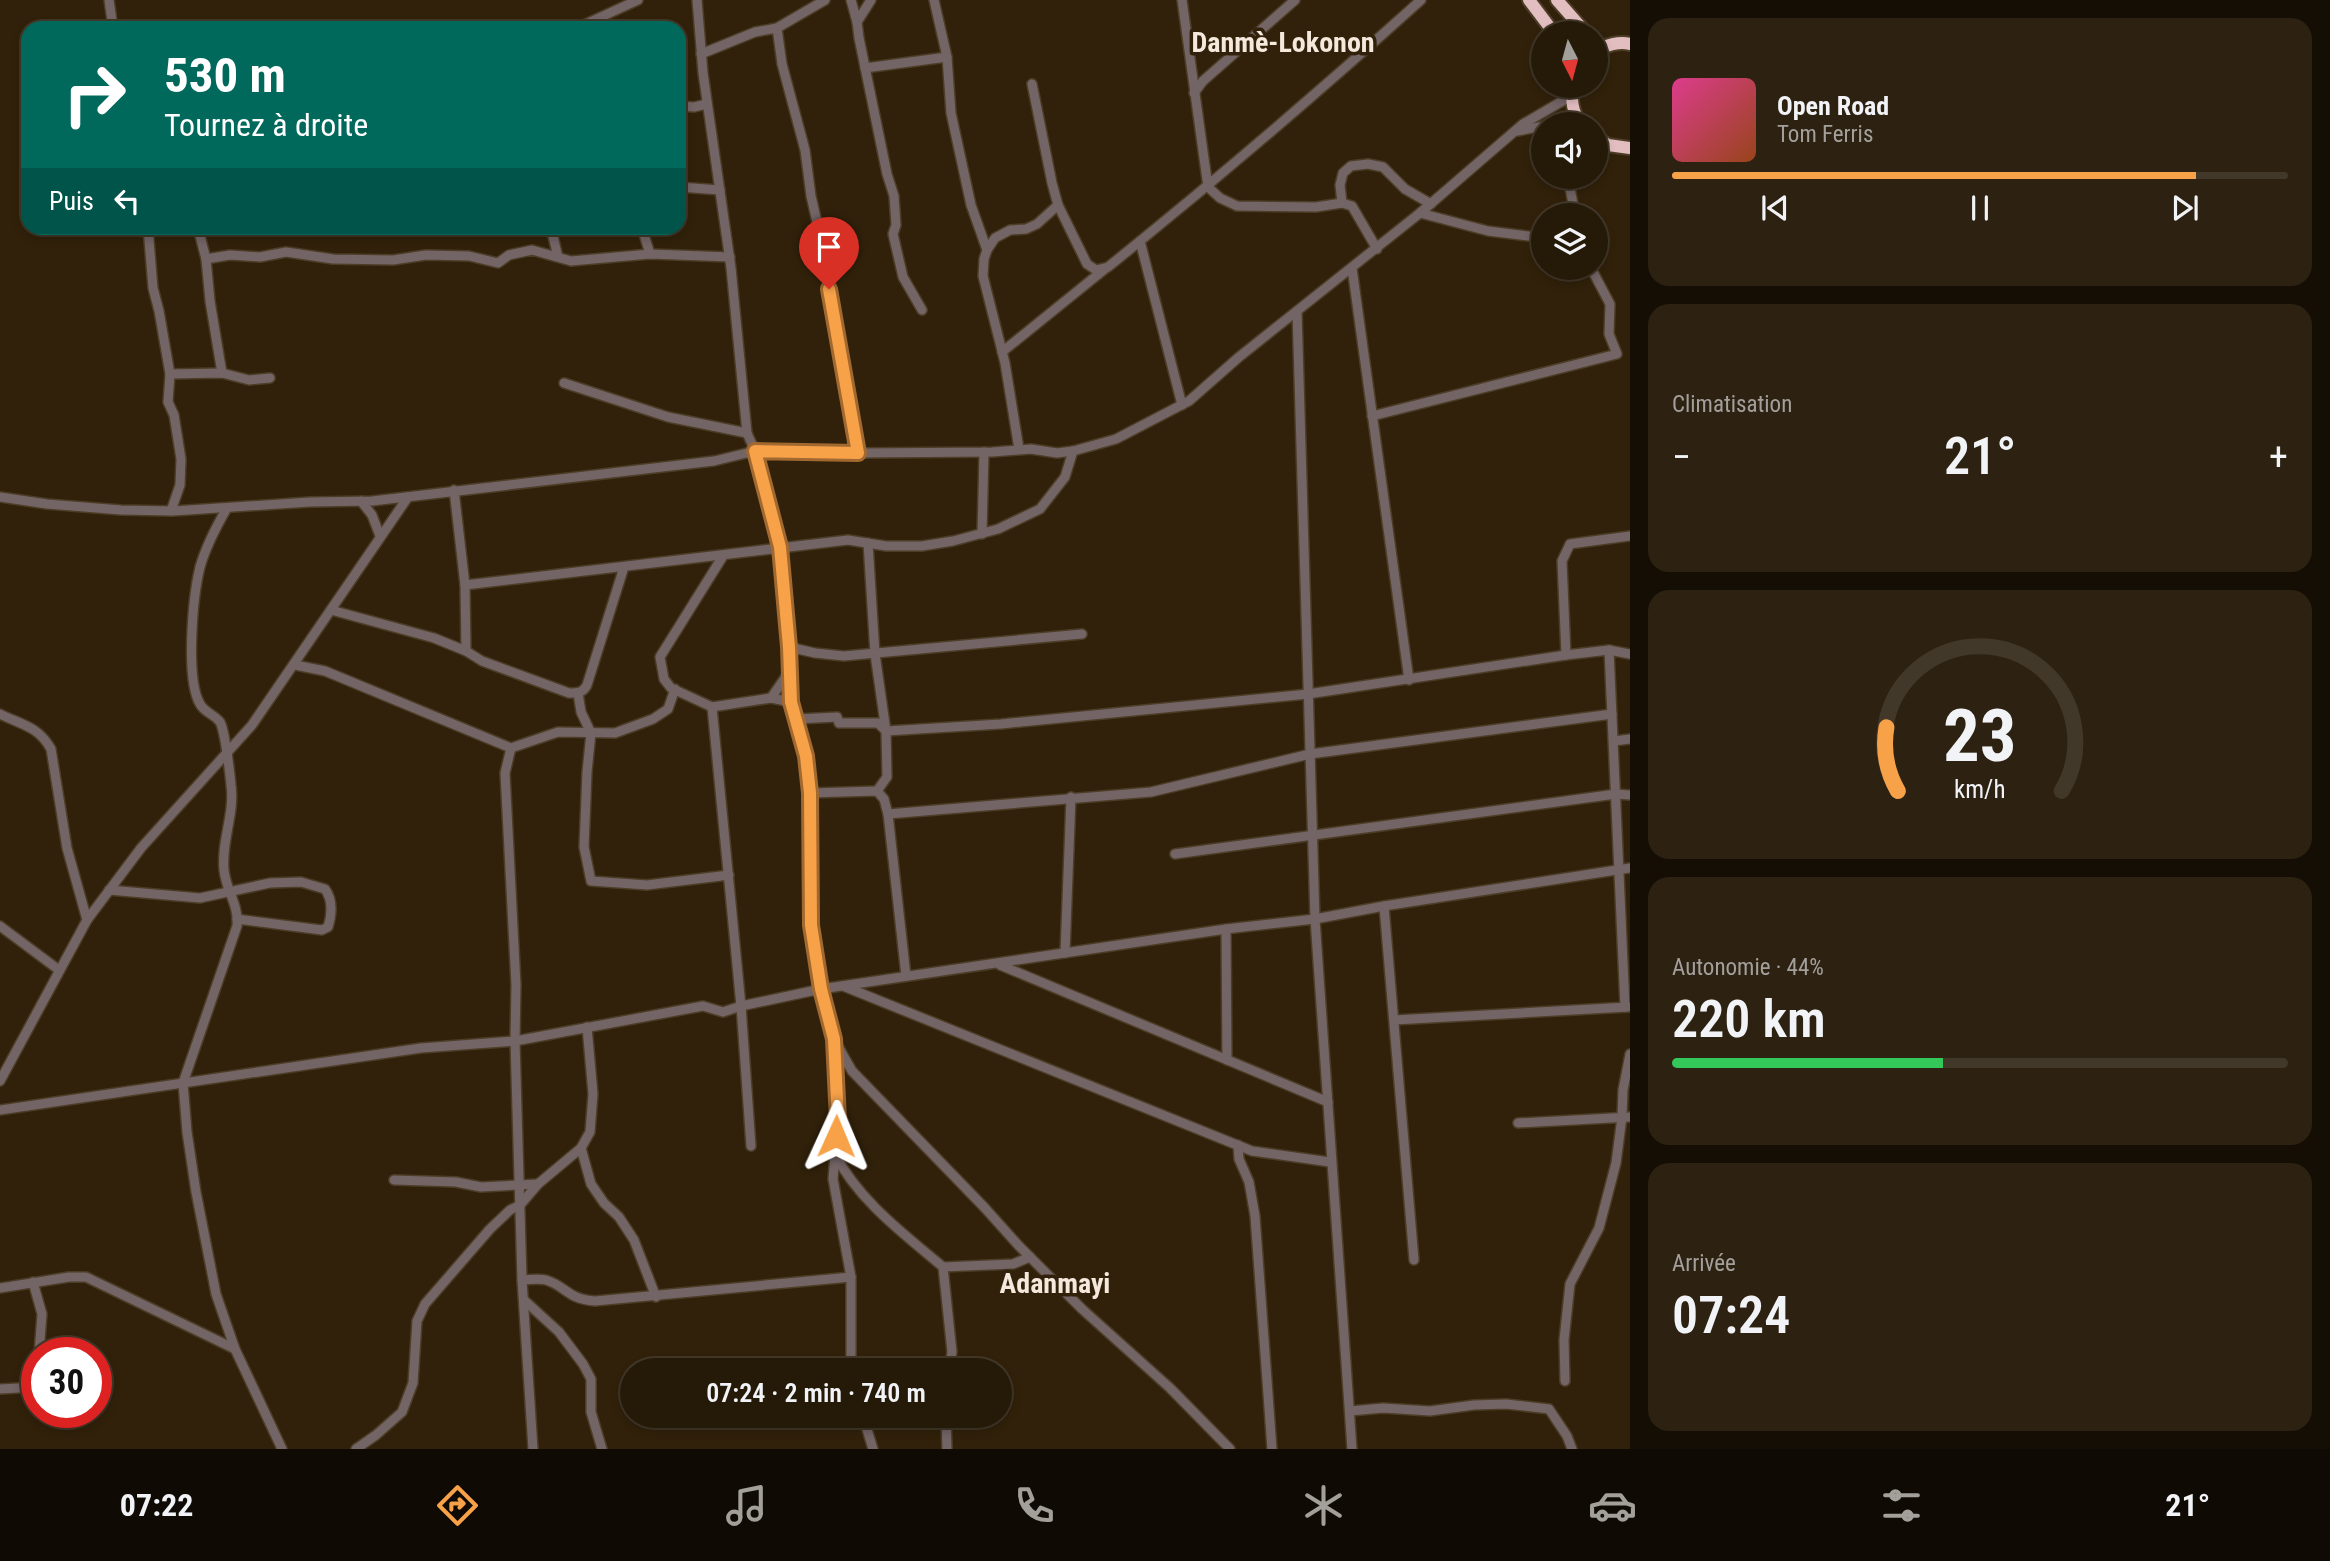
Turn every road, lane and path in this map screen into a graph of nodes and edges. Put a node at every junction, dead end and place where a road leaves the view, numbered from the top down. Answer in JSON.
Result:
{"nodes":[{"id":1,"x":109,"y":0,"type":"edge"},
{"id":2,"x":638,"y":0,"type":"edge"},
{"id":3,"x":697,"y":0,"type":"edge"},
{"id":4,"x":825,"y":0,"type":"edge"},
{"id":5,"x":851,"y":0,"type":"edge"},
{"id":6,"x":871,"y":0,"type":"edge"},
{"id":7,"x":934,"y":0,"type":"edge"},
{"id":8,"x":1182,"y":0,"type":"edge"},
{"id":9,"x":1296,"y":0,"type":"edge"},
{"id":10,"x":1421,"y":0,"type":"edge"},
{"id":11,"x":1530,"y":0,"type":"edge"},
{"id":12,"x":1557,"y":0,"type":"edge"},
{"id":13,"x":112,"y":21,"type":"edge"},
{"id":14,"x":604,"y":21,"type":"edge"},
{"id":15,"x":1545,"y":21,"type":"edge"},
{"id":16,"x":1575,"y":21,"type":"edge"},
{"id":17,"x":857,"y":22,"type":"junction"},
{"id":18,"x":777,"y":28,"type":"junction"},
{"id":19,"x":1628,"y":41,"type":"edge"},
{"id":20,"x":1608,"y":45,"type":"edge"},
{"id":21,"x":701,"y":54,"type":"junction"},
{"id":22,"x":947,"y":57,"type":"junction"},
{"id":23,"x":865,"y":68,"type":"junction"},
{"id":24,"x":1032,"y":84,"type":"dead end"},
{"id":25,"x":1194,"y":93,"type":"junction"},
{"id":26,"x":1562,"y":98,"type":"edge"},
{"id":27,"x":707,"y":104,"type":"junction"},
{"id":28,"x":686,"y":106,"type":"edge"},
{"id":29,"x":1531,"y":128,"type":"edge"},
{"id":30,"x":1517,"y":131,"type":"junction"},
{"id":31,"x":1608,"y":145,"type":"edge"},
{"id":32,"x":1630,"y":148,"type":"edge"},
{"id":33,"x":1208,"y":187,"type":"junction"},
{"id":34,"x":686,"y":188,"type":"edge"},
{"id":35,"x":720,"y":190,"type":"junction"},
{"id":36,"x":1342,"y":203,"type":"junction"},
{"id":37,"x":1431,"y":204,"type":"junction"},
{"id":38,"x":1058,"y":205,"type":"junction"},
{"id":39,"x":1420,"y":213,"type":"junction"},
{"id":40,"x":149,"y":235,"type":"edge"},
{"id":41,"x":200,"y":235,"type":"edge"},
{"id":42,"x":553,"y":235,"type":"edge"},
{"id":43,"x":644,"y":235,"type":"edge"},
{"id":44,"x":1531,"y":236,"type":"edge"},
{"id":45,"x":1140,"y":241,"type":"junction"},
{"id":46,"x":1377,"y":249,"type":"junction"},
{"id":47,"x":987,"y":250,"type":"junction"},
{"id":48,"x":650,"y":254,"type":"junction"},
{"id":49,"x":558,"y":257,"type":"junction"},
{"id":50,"x":730,"y":257,"type":"junction"},
{"id":51,"x":206,"y":259,"type":"junction"},
{"id":52,"x":1108,"y":267,"type":"junction"},
{"id":53,"x":1352,"y":268,"type":"junction"},
{"id":54,"x":1597,"y":280,"type":"edge"},
{"id":55,"x":922,"y":310,"type":"dead end"},
{"id":56,"x":1297,"y":311,"type":"junction"},
{"id":57,"x":1002,"y":352,"type":"junction"},
{"id":58,"x":222,"y":373,"type":"junction"},
{"id":59,"x":170,"y":374,"type":"junction"},
{"id":60,"x":270,"y":378,"type":"dead end"},
{"id":61,"x":564,"y":383,"type":"dead end"},
{"id":62,"x":1182,"y":405,"type":"junction"},
{"id":63,"x":1372,"y":416,"type":"junction"},
{"id":64,"x":747,"y":433,"type":"junction"},
{"id":65,"x":1019,"y":449,"type":"junction"},
{"id":66,"x":755,"y":451,"type":"junction"},
{"id":67,"x":984,"y":452,"type":"junction"},
{"id":68,"x":1073,"y":452,"type":"junction"},
{"id":69,"x":858,"y":453,"type":"junction"},
{"id":70,"x":454,"y":490,"type":"junction"},
{"id":71,"x":0,"y":497,"type":"edge"},
{"id":72,"x":408,"y":497,"type":"junction"},
{"id":73,"x":361,"y":501,"type":"junction"},
{"id":74,"x":227,"y":508,"type":"junction"},
{"id":75,"x":171,"y":511,"type":"junction"},
{"id":76,"x":982,"y":534,"type":"junction"},
{"id":77,"x":380,"y":536,"type":"junction"},
{"id":78,"x":1630,"y":536,"type":"edge"},
{"id":79,"x":868,"y":543,"type":"junction"},
{"id":80,"x":780,"y":547,"type":"junction"},
{"id":81,"x":723,"y":556,"type":"junction"},
{"id":82,"x":624,"y":567,"type":"junction"},
{"id":83,"x":465,"y":585,"type":"junction"},
{"id":84,"x":331,"y":610,"type":"junction"},
{"id":85,"x":1083,"y":634,"type":"dead end"},
{"id":86,"x":789,"y":647,"type":"junction"},
{"id":87,"x":1609,"y":650,"type":"junction"},
{"id":88,"x":466,"y":651,"type":"junction"},
{"id":89,"x":875,"y":654,"type":"junction"},
{"id":90,"x":1630,"y":654,"type":"edge"},
{"id":91,"x":1566,"y":655,"type":"junction"},
{"id":92,"x":295,"y":665,"type":"junction"},
{"id":93,"x":789,"y":672,"type":"junction"},
{"id":94,"x":1409,"y":680,"type":"junction"},
{"id":95,"x":675,"y":690,"type":"junction"},
{"id":96,"x":578,"y":693,"type":"junction"},
{"id":97,"x":1308,"y":694,"type":"junction"},
{"id":98,"x":771,"y":698,"type":"junction"},
{"id":99,"x":791,"y":702,"type":"junction"},
{"id":100,"x":712,"y":707,"type":"junction"},
{"id":101,"x":0,"y":714,"type":"edge"},
{"id":102,"x":1612,"y":714,"type":"junction"},
{"id":103,"x":797,"y":719,"type":"junction"},
{"id":104,"x":886,"y":731,"type":"junction"},
{"id":105,"x":590,"y":733,"type":"junction"},
{"id":106,"x":1630,"y":739,"type":"edge"},
{"id":107,"x":1614,"y":741,"type":"junction"},
{"id":108,"x":511,"y":748,"type":"junction"},
{"id":109,"x":226,"y":754,"type":"junction"},
{"id":110,"x":1310,"y":754,"type":"junction"},
{"id":111,"x":877,"y":791,"type":"junction"},
{"id":112,"x":810,"y":793,"type":"junction"},
{"id":113,"x":1616,"y":794,"type":"junction"},
{"id":114,"x":1630,"y":794,"type":"edge"},
{"id":115,"x":1072,"y":797,"type":"junction"},
{"id":116,"x":888,"y":814,"type":"junction"},
{"id":117,"x":1312,"y":835,"type":"junction"},
{"id":118,"x":1175,"y":854,"type":"dead end"},
{"id":119,"x":1630,"y":868,"type":"edge"},
{"id":120,"x":1619,"y":870,"type":"junction"},
{"id":121,"x":729,"y":875,"type":"junction"},
{"id":122,"x":109,"y":890,"type":"junction"},
{"id":123,"x":230,"y":891,"type":"junction"},
{"id":124,"x":1384,"y":906,"type":"junction"},
{"id":125,"x":87,"y":919,"type":"junction"},
{"id":126,"x":237,"y":919,"type":"junction"},
{"id":127,"x":1315,"y":919,"type":"junction"},
{"id":128,"x":0,"y":926,"type":"edge"},
{"id":129,"x":1226,"y":929,"type":"junction"},
{"id":130,"x":1065,"y":953,"type":"junction"},
{"id":131,"x":998,"y":964,"type":"junction"},
{"id":132,"x":59,"y":970,"type":"junction"},
{"id":133,"x":906,"y":976,"type":"junction"},
{"id":134,"x":842,"y":986,"type":"junction"},
{"id":135,"x":821,"y":989,"type":"junction"},
{"id":136,"x":741,"y":1006,"type":"junction"},
{"id":137,"x":1628,"y":1007,"type":"edge"},
{"id":138,"x":1394,"y":1020,"type":"junction"},
{"id":139,"x":587,"y":1027,"type":"junction"},
{"id":140,"x":834,"y":1039,"type":"junction"},
{"id":141,"x":515,"y":1041,"type":"junction"},
{"id":142,"x":1630,"y":1054,"type":"edge"},
{"id":143,"x":1227,"y":1060,"type":"junction"},
{"id":144,"x":0,"y":1080,"type":"edge"},
{"id":145,"x":183,"y":1083,"type":"junction"},
{"id":146,"x":1328,"y":1102,"type":"junction"},
{"id":147,"x":0,"y":1110,"type":"edge"},
{"id":148,"x":1626,"y":1117,"type":"edge"},
{"id":149,"x":1518,"y":1123,"type":"dead end"},
{"id":150,"x":1238,"y":1145,"type":"junction"},
{"id":151,"x":751,"y":1146,"type":"dead end"},
{"id":152,"x":581,"y":1148,"type":"junction"},
{"id":153,"x":835,"y":1152,"type":"junction"},
{"id":154,"x":1330,"y":1162,"type":"junction"},
{"id":155,"x":394,"y":1180,"type":"dead end"},
{"id":156,"x":538,"y":1184,"type":"junction"},
{"id":157,"x":521,"y":1186,"type":"junction"},
{"id":158,"x":520,"y":1205,"type":"junction"},
{"id":159,"x":1030,"y":1257,"type":"junction"},
{"id":160,"x":1415,"y":1260,"type":"dead end"},
{"id":161,"x":943,"y":1267,"type":"junction"},
{"id":162,"x":851,"y":1277,"type":"junction"},
{"id":163,"x":522,"y":1280,"type":"junction"},
{"id":164,"x":33,"y":1282,"type":"junction"},
{"id":165,"x":0,"y":1288,"type":"edge"},
{"id":166,"x":656,"y":1297,"type":"junction"},
{"id":167,"x":524,"y":1300,"type":"junction"},
{"id":168,"x":40,"y":1337,"type":"edge"},
{"id":169,"x":235,"y":1349,"type":"junction"},
{"id":170,"x":851,"y":1358,"type":"edge"},
{"id":171,"x":950,"y":1358,"type":"edge"},
{"id":172,"x":1565,"y":1381,"type":"dead end"},
{"id":173,"x":21,"y":1388,"type":"edge"},
{"id":174,"x":0,"y":1389,"type":"edge"},
{"id":175,"x":1350,"y":1411,"type":"junction"},
{"id":176,"x":867,"y":1428,"type":"edge"},
{"id":177,"x":946,"y":1428,"type":"edge"},
{"id":178,"x":282,"y":1449,"type":"edge"},
{"id":179,"x":356,"y":1449,"type":"edge"},
{"id":180,"x":533,"y":1449,"type":"edge"},
{"id":181,"x":603,"y":1449,"type":"edge"},
{"id":182,"x":873,"y":1449,"type":"edge"},
{"id":183,"x":947,"y":1449,"type":"edge"},
{"id":184,"x":1230,"y":1449,"type":"edge"},
{"id":185,"x":1272,"y":1449,"type":"edge"},
{"id":186,"x":1352,"y":1449,"type":"edge"},
{"id":187,"x":1572,"y":1449,"type":"edge"}],
"edges":[{"from":1,"to":13,"type":"street"},
{"from":2,"to":14,"type":"street"},
{"from":3,"to":21,"type":"street"},
{"from":4,"to":18,"type":"street"},
{"from":5,"to":17,"type":"street"},
{"from":6,"to":17,"type":"street"},
{"from":7,"to":22,"type":"street"},
{"from":8,"to":25,"type":"street"},
{"from":9,"to":25,"type":"street"},
{"from":10,"to":33,"type":"street"},
{"from":11,"to":15,"type":"highway"},
{"from":12,"to":16,"type":"highway"},
{"from":17,"to":23,"type":"street"},
{"from":18,"to":21,"type":"street"},
{"from":18,"to":69,"type":"street"},
{"from":19,"to":20,"type":"highway"},
{"from":21,"to":27,"type":"street"},
{"from":22,"to":23,"type":"street"},
{"from":22,"to":47,"type":"street"},
{"from":23,"to":55,"type":"street"},
{"from":24,"to":38,"type":"street"},
{"from":25,"to":33,"type":"street"},
{"from":26,"to":30,"type":"street"},
{"from":27,"to":28,"type":"street"},
{"from":27,"to":35,"type":"street"},
{"from":29,"to":30,"type":"street"},
{"from":30,"to":37,"type":"street"},
{"from":31,"to":32,"type":"highway"},
{"from":33,"to":36,"type":"street"},
{"from":33,"to":45,"type":"street"},
{"from":34,"to":35,"type":"street"},
{"from":35,"to":50,"type":"street"},
{"from":36,"to":37,"type":"street"},
{"from":36,"to":46,"type":"street"},
{"from":37,"to":39,"type":"street"},
{"from":38,"to":47,"type":"street"},
{"from":38,"to":52,"type":"street"},
{"from":39,"to":44,"type":"street"},
{"from":39,"to":46,"type":"street"},
{"from":40,"to":59,"type":"street"},
{"from":41,"to":51,"type":"street"},
{"from":42,"to":49,"type":"street"},
{"from":43,"to":48,"type":"street"},
{"from":45,"to":52,"type":"street"},
{"from":45,"to":62,"type":"street"},
{"from":46,"to":53,"type":"street"},
{"from":47,"to":57,"type":"street"},
{"from":48,"to":49,"type":"street"},
{"from":48,"to":50,"type":"street"},
{"from":49,"to":51,"type":"street"},
{"from":50,"to":64,"type":"street"},
{"from":51,"to":58,"type":"street"},
{"from":52,"to":57,"type":"street"},
{"from":53,"to":56,"type":"street"},
{"from":53,"to":63,"type":"street"},
{"from":54,"to":63,"type":"street"},
{"from":56,"to":62,"type":"street"},
{"from":56,"to":97,"type":"street"},
{"from":57,"to":65,"type":"street"},
{"from":58,"to":59,"type":"street"},
{"from":58,"to":60,"type":"street"},
{"from":59,"to":75,"type":"street"},
{"from":61,"to":64,"type":"street"},
{"from":62,"to":68,"type":"street"},
{"from":63,"to":94,"type":"street"},
{"from":64,"to":66,"type":"street"},
{"from":65,"to":67,"type":"street"},
{"from":65,"to":68,"type":"street"},
{"from":66,"to":69,"type":"street"},
{"from":66,"to":70,"type":"street"},
{"from":66,"to":80,"type":"street"},
{"from":67,"to":69,"type":"street"},
{"from":67,"to":76,"type":"street"},
{"from":68,"to":76,"type":"street"},
{"from":70,"to":72,"type":"street"},
{"from":70,"to":83,"type":"street"},
{"from":71,"to":75,"type":"street"},
{"from":72,"to":73,"type":"street"},
{"from":72,"to":77,"type":"street"},
{"from":73,"to":74,"type":"street"},
{"from":73,"to":77,"type":"street"},
{"from":74,"to":75,"type":"street"},
{"from":74,"to":109,"type":"street"},
{"from":76,"to":79,"type":"street"},
{"from":77,"to":84,"type":"street"},
{"from":78,"to":91,"type":"street"},
{"from":79,"to":80,"type":"street"},
{"from":79,"to":89,"type":"street"},
{"from":80,"to":81,"type":"street"},
{"from":80,"to":86,"type":"street"},
{"from":81,"to":82,"type":"street"},
{"from":81,"to":95,"type":"street"},
{"from":82,"to":83,"type":"street"},
{"from":82,"to":96,"type":"street"},
{"from":83,"to":88,"type":"street"},
{"from":84,"to":88,"type":"street"},
{"from":84,"to":92,"type":"street"},
{"from":85,"to":89,"type":"street"},
{"from":86,"to":89,"type":"street"},
{"from":86,"to":93,"type":"street"},
{"from":87,"to":90,"type":"street"},
{"from":87,"to":91,"type":"street"},
{"from":87,"to":102,"type":"street"},
{"from":88,"to":96,"type":"street"},
{"from":89,"to":104,"type":"street"},
{"from":91,"to":94,"type":"street"},
{"from":92,"to":108,"type":"street"},
{"from":92,"to":109,"type":"street"},
{"from":93,"to":98,"type":"street"},
{"from":93,"to":99,"type":"street"},
{"from":94,"to":97,"type":"street"},
{"from":95,"to":100,"type":"street"},
{"from":95,"to":105,"type":"street"},
{"from":96,"to":105,"type":"street"},
{"from":97,"to":104,"type":"street"},
{"from":97,"to":110,"type":"street"},
{"from":98,"to":99,"type":"street"},
{"from":98,"to":100,"type":"street"},
{"from":99,"to":103,"type":"street"},
{"from":100,"to":121,"type":"street"},
{"from":101,"to":125,"type":"street"},
{"from":102,"to":107,"type":"street"},
{"from":102,"to":110,"type":"street"},
{"from":103,"to":104,"type":"street"},
{"from":103,"to":112,"type":"street"},
{"from":104,"to":111,"type":"street"},
{"from":105,"to":108,"type":"street"},
{"from":105,"to":121,"type":"street"},
{"from":106,"to":107,"type":"street"},
{"from":107,"to":113,"type":"street"},
{"from":108,"to":141,"type":"street"},
{"from":109,"to":122,"type":"street"},
{"from":109,"to":123,"type":"street"},
{"from":110,"to":115,"type":"street"},
{"from":110,"to":117,"type":"street"},
{"from":111,"to":112,"type":"street"},
{"from":111,"to":116,"type":"street"},
{"from":112,"to":135,"type":"street"},
{"from":113,"to":114,"type":"street"},
{"from":113,"to":117,"type":"street"},
{"from":113,"to":120,"type":"street"},
{"from":115,"to":116,"type":"street"},
{"from":115,"to":130,"type":"street"},
{"from":116,"to":133,"type":"street"},
{"from":117,"to":118,"type":"street"},
{"from":117,"to":127,"type":"street"},
{"from":119,"to":120,"type":"street"},
{"from":120,"to":124,"type":"street"},
{"from":120,"to":137,"type":"street"},
{"from":121,"to":136,"type":"street"},
{"from":122,"to":123,"type":"street"},
{"from":122,"to":125,"type":"street"},
{"from":123,"to":126,"type":"street"},
{"from":123,"to":126,"type":"street"},
{"from":124,"to":127,"type":"street"},
{"from":124,"to":138,"type":"street"},
{"from":125,"to":132,"type":"street"},
{"from":126,"to":145,"type":"street"},
{"from":127,"to":129,"type":"street"},
{"from":127,"to":146,"type":"street"},
{"from":128,"to":132,"type":"street"},
{"from":129,"to":130,"type":"street"},
{"from":129,"to":143,"type":"street"},
{"from":130,"to":131,"type":"street"},
{"from":131,"to":133,"type":"street"},
{"from":131,"to":143,"type":"street"},
{"from":132,"to":144,"type":"street"},
{"from":133,"to":134,"type":"street"},
{"from":134,"to":135,"type":"street"},
{"from":134,"to":150,"type":"street"},
{"from":135,"to":136,"type":"street"},
{"from":135,"to":140,"type":"street"},
{"from":136,"to":139,"type":"street"},
{"from":136,"to":151,"type":"street"},
{"from":137,"to":138,"type":"street"},
{"from":138,"to":160,"type":"street"},
{"from":139,"to":141,"type":"street"},
{"from":139,"to":152,"type":"street"},
{"from":140,"to":153,"type":"street"},
{"from":140,"to":159,"type":"street"},
{"from":141,"to":145,"type":"street"},
{"from":141,"to":157,"type":"street"},
{"from":142,"to":148,"type":"street"},
{"from":143,"to":146,"type":"street"},
{"from":145,"to":147,"type":"street"},
{"from":145,"to":169,"type":"street"},
{"from":146,"to":154,"type":"street"},
{"from":148,"to":149,"type":"street"},
{"from":148,"to":172,"type":"street"},
{"from":150,"to":154,"type":"street"},
{"from":150,"to":185,"type":"street"},
{"from":152,"to":156,"type":"street"},
{"from":152,"to":166,"type":"street"},
{"from":153,"to":161,"type":"street"},
{"from":153,"to":162,"type":"street"},
{"from":154,"to":175,"type":"street"},
{"from":155,"to":157,"type":"street"},
{"from":156,"to":157,"type":"street"},
{"from":156,"to":158,"type":"street"},
{"from":157,"to":158,"type":"street"},
{"from":158,"to":163,"type":"street"},
{"from":158,"to":179,"type":"street"},
{"from":159,"to":161,"type":"street"},
{"from":159,"to":184,"type":"street"},
{"from":161,"to":171,"type":"street"},
{"from":162,"to":166,"type":"street"},
{"from":162,"to":170,"type":"street"},
{"from":163,"to":166,"type":"street"},
{"from":163,"to":167,"type":"street"},
{"from":164,"to":165,"type":"street"},
{"from":164,"to":168,"type":"street"},
{"from":164,"to":169,"type":"street"},
{"from":167,"to":180,"type":"street"},
{"from":167,"to":181,"type":"street"},
{"from":169,"to":178,"type":"street"},
{"from":173,"to":174,"type":"street"},
{"from":175,"to":186,"type":"street"},
{"from":175,"to":187,"type":"street"},
{"from":176,"to":182,"type":"street"},
{"from":177,"to":183,"type":"street"}]}
